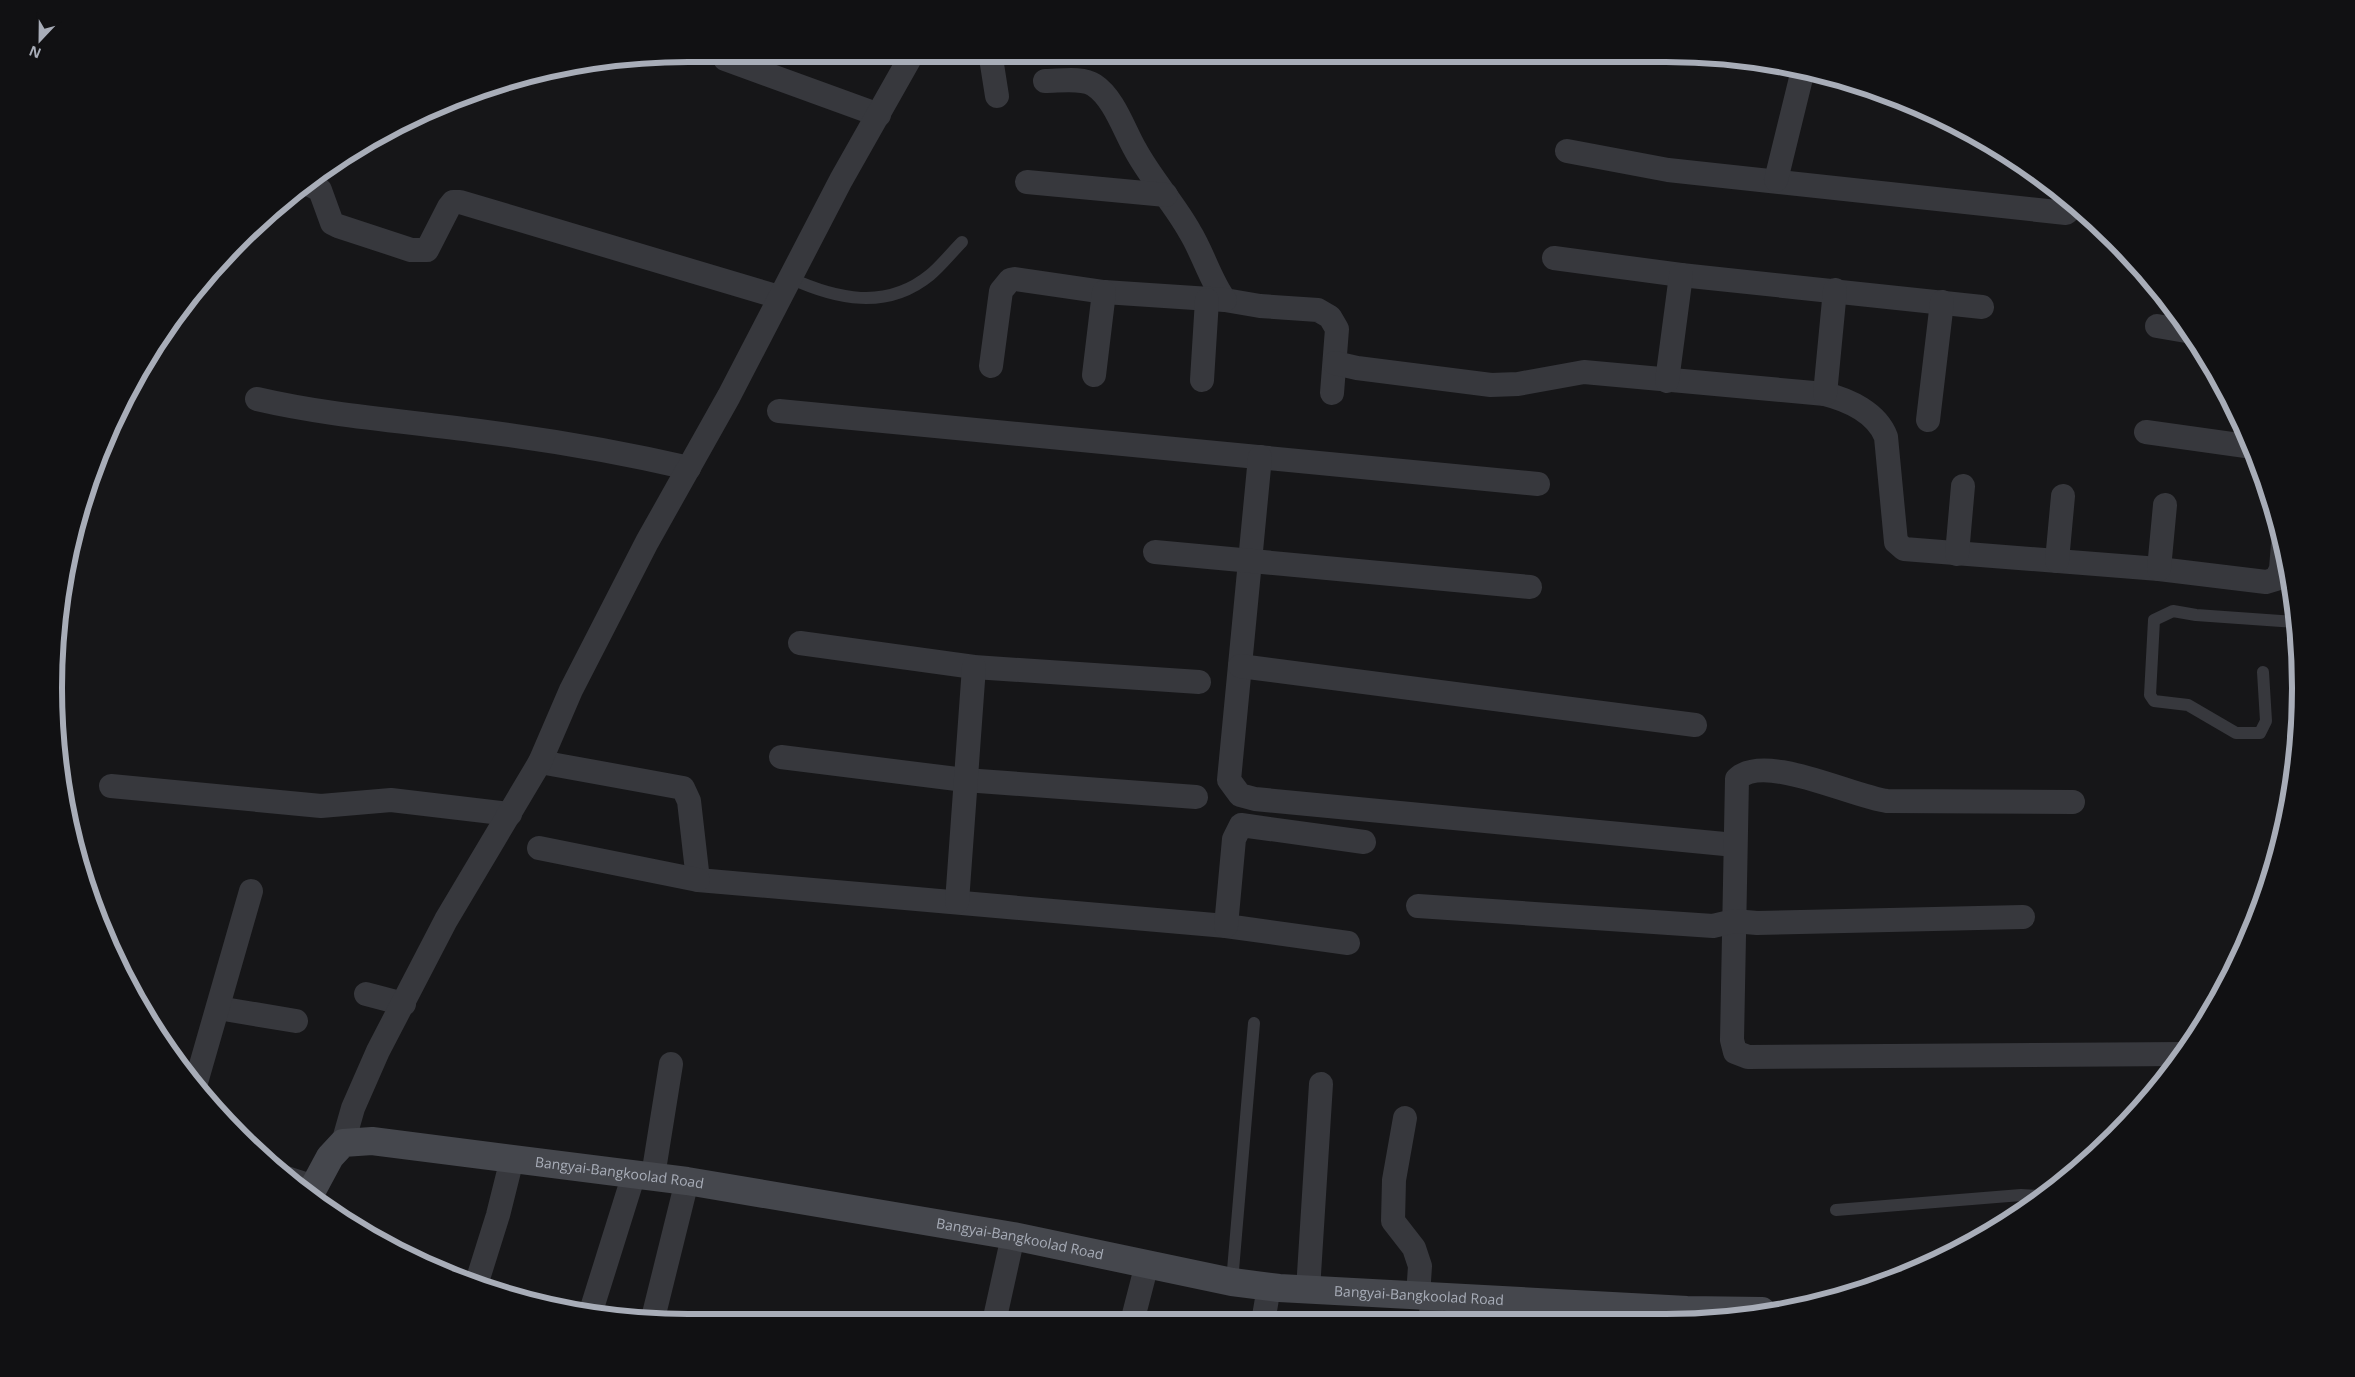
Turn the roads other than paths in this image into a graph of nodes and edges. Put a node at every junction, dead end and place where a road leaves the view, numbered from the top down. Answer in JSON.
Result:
{"nodes":[{"id":1,"x":736,"y":63,"type":"edge"},
{"id":2,"x":907,"y":63,"type":"edge"},
{"id":3,"x":992,"y":63,"type":"edge"},
{"id":4,"x":1801,"y":78,"type":"edge"},
{"id":5,"x":1045,"y":81,"type":"dead end"},
{"id":6,"x":997,"y":96,"type":"dead end"},
{"id":7,"x":879,"y":115,"type":"junction"},
{"id":8,"x":1567,"y":152,"type":"dead end"},
{"id":9,"x":1776,"y":180,"type":"junction"},
{"id":10,"x":1027,"y":182,"type":"dead end"},
{"id":11,"x":314,"y":187,"type":"edge"},
{"id":12,"x":1166,"y":195,"type":"junction"},
{"id":13,"x":2069,"y":210,"type":"edge"},
{"id":14,"x":962,"y":242,"type":"dead end"},
{"id":15,"x":1554,"y":258,"type":"dead end"},
{"id":16,"x":1681,"y":275,"type":"junction"},
{"id":17,"x":784,"y":287,"type":"junction"},
{"id":18,"x":1835,"y":290,"type":"junction"},
{"id":19,"x":1104,"y":292,"type":"junction"},
{"id":20,"x":1216,"y":300,"type":"junction"},
{"id":21,"x":1942,"y":302,"type":"junction"},
{"id":22,"x":1982,"y":306,"type":"dead end"},
{"id":23,"x":2157,"y":326,"type":"dead end"},
{"id":24,"x":2179,"y":330,"type":"edge"},
{"id":25,"x":1335,"y":362,"type":"junction"},
{"id":26,"x":991,"y":366,"type":"dead end"},
{"id":27,"x":1094,"y":376,"type":"dead end"},
{"id":28,"x":1202,"y":380,"type":"dead end"},
{"id":29,"x":1667,"y":381,"type":"junction"},
{"id":30,"x":1332,"y":394,"type":"dead end"},
{"id":31,"x":1826,"y":394,"type":"junction"},
{"id":32,"x":257,"y":399,"type":"dead end"},
{"id":33,"x":779,"y":411,"type":"dead end"},
{"id":34,"x":1928,"y":420,"type":"dead end"},
{"id":35,"x":2146,"y":432,"type":"dead end"},
{"id":36,"x":2243,"y":445,"type":"edge"},
{"id":37,"x":1260,"y":457,"type":"junction"},
{"id":38,"x":689,"y":468,"type":"junction"},
{"id":39,"x":1538,"y":484,"type":"dead end"},
{"id":40,"x":1963,"y":486,"type":"dead end"},
{"id":41,"x":2063,"y":496,"type":"dead end"},
{"id":42,"x":2165,"y":505,"type":"dead end"},
{"id":43,"x":1155,"y":552,"type":"dead end"},
{"id":44,"x":1957,"y":554,"type":"junction"},
{"id":45,"x":1250,"y":560,"type":"junction"},
{"id":46,"x":2057,"y":561,"type":"junction"},
{"id":47,"x":2159,"y":569,"type":"junction"},
{"id":48,"x":2281,"y":570,"type":"edge"},
{"id":49,"x":1530,"y":587,"type":"dead end"},
{"id":50,"x":2288,"y":622,"type":"edge"},
{"id":51,"x":800,"y":643,"type":"dead end"},
{"id":52,"x":1240,"y":666,"type":"junction"},
{"id":53,"x":974,"y":668,"type":"junction"},
{"id":54,"x":2263,"y":672,"type":"dead end"},
{"id":55,"x":1199,"y":682,"type":"dead end"},
{"id":56,"x":1695,"y":726,"type":"dead end"},
{"id":57,"x":781,"y":756,"type":"dead end"},
{"id":58,"x":540,"y":762,"type":"junction"},
{"id":59,"x":965,"y":780,"type":"junction"},
{"id":60,"x":111,"y":786,"type":"dead end"},
{"id":61,"x":1196,"y":797,"type":"dead end"},
{"id":62,"x":2073,"y":802,"type":"dead end"},
{"id":63,"x":510,"y":814,"type":"junction"},
{"id":64,"x":1364,"y":842,"type":"dead end"},
{"id":65,"x":1735,"y":845,"type":"junction"},
{"id":66,"x":539,"y":848,"type":"dead end"},
{"id":67,"x":698,"y":880,"type":"junction"},
{"id":68,"x":251,"y":891,"type":"dead end"},
{"id":69,"x":957,"y":902,"type":"junction"},
{"id":70,"x":1418,"y":906,"type":"dead end"},
{"id":71,"x":2023,"y":917,"type":"dead end"},
{"id":72,"x":1734,"y":921,"type":"junction"},
{"id":73,"x":1226,"y":926,"type":"junction"},
{"id":74,"x":1348,"y":943,"type":"dead end"},
{"id":75,"x":366,"y":994,"type":"dead end"},
{"id":76,"x":404,"y":1004,"type":"junction"},
{"id":77,"x":218,"y":1008,"type":"junction"},
{"id":78,"x":296,"y":1021,"type":"dead end"},
{"id":79,"x":1254,"y":1024,"type":"dead end"},
{"id":80,"x":2174,"y":1054,"type":"edge"},
{"id":81,"x":671,"y":1064,"type":"dead end"},
{"id":82,"x":198,"y":1077,"type":"edge"},
{"id":83,"x":1321,"y":1084,"type":"dead end"},
{"id":84,"x":1405,"y":1118,"type":"dead end"},
{"id":85,"x":343,"y":1142,"type":"junction"},
{"id":86,"x":512,"y":1159,"type":"junction"},
{"id":87,"x":643,"y":1175,"type":"junction"},
{"id":88,"x":687,"y":1181,"type":"junction"},
{"id":89,"x":313,"y":1189,"type":"edge"},
{"id":90,"x":2033,"y":1196,"type":"edge"},
{"id":91,"x":1836,"y":1210,"type":"dead end"},
{"id":92,"x":1013,"y":1236,"type":"junction"},
{"id":93,"x":1147,"y":1264,"type":"junction"},
{"id":94,"x":479,"y":1278,"type":"edge"},
{"id":95,"x":1232,"y":1282,"type":"junction"},
{"id":96,"x":1269,"y":1287,"type":"junction"},
{"id":97,"x":1308,"y":1290,"type":"junction"},
{"id":98,"x":1427,"y":1305,"type":"edge"},
{"id":99,"x":592,"y":1306,"type":"edge"},
{"id":100,"x":1485,"y":1310,"type":"edge"},
{"id":101,"x":654,"y":1313,"type":"edge"},
{"id":102,"x":996,"y":1314,"type":"edge"},
{"id":103,"x":1134,"y":1314,"type":"edge"},
{"id":104,"x":1264,"y":1314,"type":"edge"},
{"id":105,"x":1608,"y":1314,"type":"edge"}],
"edges":[{"from":1,"to":7,"type":"street"},
{"from":2,"to":7,"type":"street"},
{"from":3,"to":6,"type":"street"},
{"from":4,"to":9,"type":"street"},
{"from":5,"to":12,"type":"street"},
{"from":7,"to":17,"type":"street"},
{"from":8,"to":9,"type":"street"},
{"from":9,"to":13,"type":"street"},
{"from":10,"to":12,"type":"street"},
{"from":11,"to":17,"type":"street"},
{"from":12,"to":20,"type":"street"},
{"from":14,"to":17,"type":"lane"},
{"from":15,"to":16,"type":"street"},
{"from":16,"to":18,"type":"street"},
{"from":16,"to":29,"type":"street"},
{"from":17,"to":38,"type":"street"},
{"from":18,"to":21,"type":"street"},
{"from":18,"to":31,"type":"street"},
{"from":19,"to":20,"type":"street"},
{"from":19,"to":26,"type":"street"},
{"from":19,"to":27,"type":"street"},
{"from":20,"to":25,"type":"street"},
{"from":20,"to":28,"type":"street"},
{"from":21,"to":22,"type":"street"},
{"from":21,"to":34,"type":"street"},
{"from":23,"to":24,"type":"street"},
{"from":25,"to":29,"type":"street"},
{"from":25,"to":30,"type":"street"},
{"from":29,"to":31,"type":"street"},
{"from":31,"to":44,"type":"street"},
{"from":32,"to":38,"type":"street"},
{"from":33,"to":37,"type":"street"},
{"from":35,"to":36,"type":"street"},
{"from":37,"to":39,"type":"street"},
{"from":37,"to":45,"type":"street"},
{"from":38,"to":58,"type":"street"},
{"from":40,"to":44,"type":"street"},
{"from":41,"to":46,"type":"street"},
{"from":42,"to":47,"type":"street"},
{"from":43,"to":45,"type":"street"},
{"from":44,"to":46,"type":"street"},
{"from":45,"to":49,"type":"street"},
{"from":45,"to":52,"type":"street"},
{"from":46,"to":47,"type":"street"},
{"from":47,"to":48,"type":"street"},
{"from":50,"to":54,"type":"lane"},
{"from":51,"to":53,"type":"street"},
{"from":52,"to":56,"type":"street"},
{"from":52,"to":65,"type":"street"},
{"from":53,"to":55,"type":"street"},
{"from":53,"to":59,"type":"street"},
{"from":57,"to":59,"type":"street"},
{"from":58,"to":63,"type":"street"},
{"from":58,"to":67,"type":"street"},
{"from":59,"to":61,"type":"street"},
{"from":59,"to":69,"type":"street"},
{"from":60,"to":63,"type":"street"},
{"from":62,"to":65,"type":"street"},
{"from":63,"to":76,"type":"street"},
{"from":64,"to":73,"type":"street"},
{"from":65,"to":72,"type":"street"},
{"from":66,"to":67,"type":"street"},
{"from":67,"to":69,"type":"street"},
{"from":68,"to":77,"type":"street"},
{"from":69,"to":73,"type":"street"},
{"from":70,"to":72,"type":"street"},
{"from":71,"to":72,"type":"street"},
{"from":72,"to":80,"type":"street"},
{"from":73,"to":74,"type":"street"},
{"from":75,"to":76,"type":"street"},
{"from":76,"to":85,"type":"street"},
{"from":77,"to":78,"type":"street"},
{"from":77,"to":82,"type":"street"},
{"from":79,"to":95,"type":"lane"},
{"from":81,"to":87,"type":"street"},
{"from":83,"to":97,"type":"street"},
{"from":84,"to":98,"type":"street"},
{"from":85,"to":86,"type":"street","name":"Bangyai-Bangkoolad Road"},
{"from":85,"to":89,"type":"street"},
{"from":86,"to":87,"type":"street","name":"Bangyai-Bangkoolad Road"},
{"from":86,"to":94,"type":"street"},
{"from":87,"to":88,"type":"street","name":"Bangyai-Bangkoolad Road"},
{"from":87,"to":99,"type":"street"},
{"from":88,"to":92,"type":"street","name":"Bangyai-Bangkoolad Road"},
{"from":88,"to":101,"type":"street"},
{"from":90,"to":91,"type":"lane"},
{"from":92,"to":93,"type":"street","name":"Bangyai-Bangkoolad Road"},
{"from":92,"to":102,"type":"street"},
{"from":93,"to":95,"type":"street","name":"Bangyai-Bangkoolad Road"},
{"from":93,"to":103,"type":"street"},
{"from":95,"to":96,"type":"street","name":"Bangyai-Bangkoolad Road"},
{"from":96,"to":97,"type":"street","name":"Bangyai-Bangkoolad Road"},
{"from":96,"to":104,"type":"street"},
{"from":97,"to":98,"type":"street","name":"Bangyai-Bangkoolad Road"},
{"from":98,"to":100,"type":"street","name":"Bangyai-Bangkoolad Road"},
{"from":100,"to":105,"type":"street","name":"Bangyai-Bangkoolad Road"}]}
